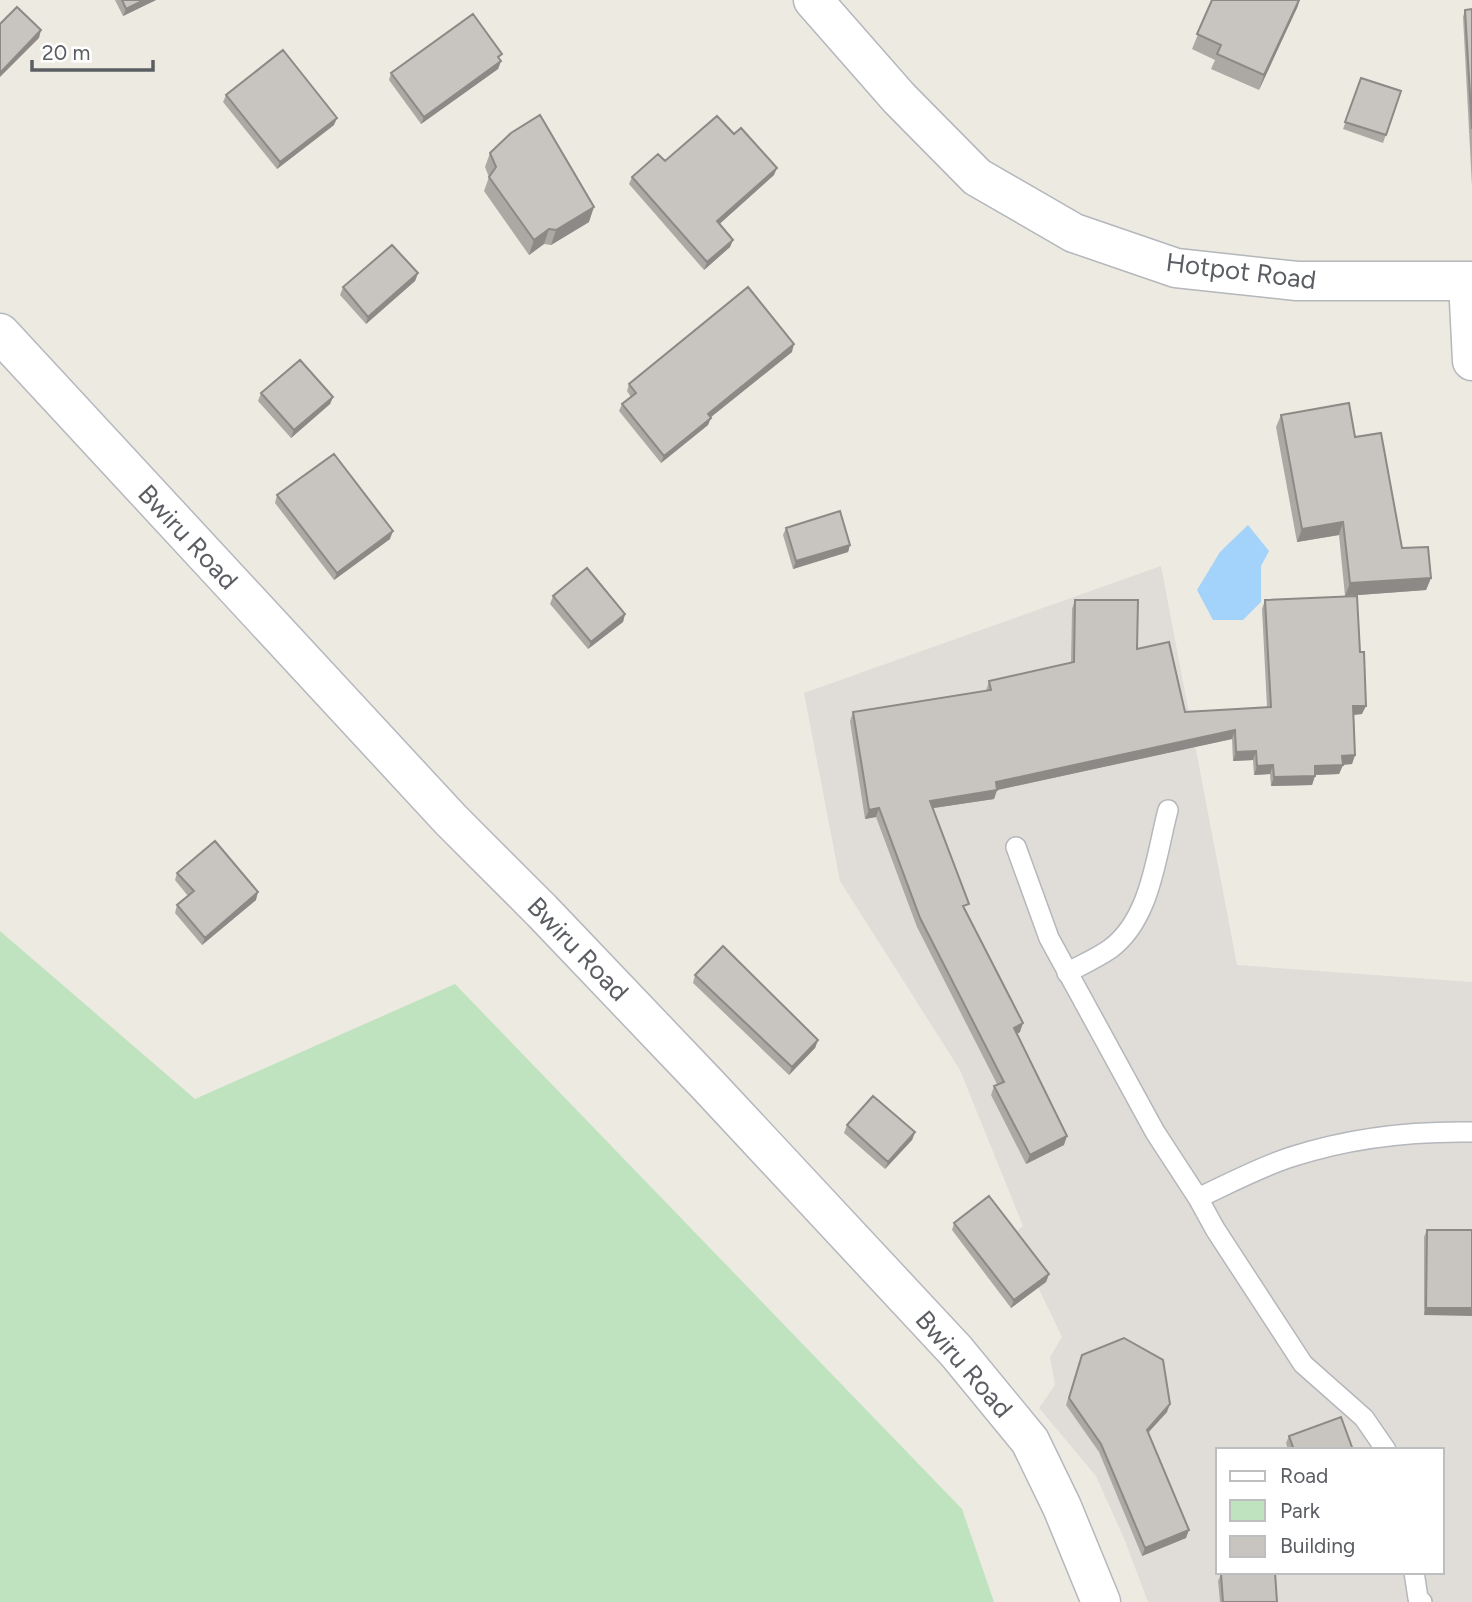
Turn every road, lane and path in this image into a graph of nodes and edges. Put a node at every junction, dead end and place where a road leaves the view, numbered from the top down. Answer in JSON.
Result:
{"nodes":[{"id":1,"x":813,"y":0,"type":"edge"},
{"id":2,"x":1470,"y":281,"type":"edge"},
{"id":3,"x":0,"y":333,"type":"edge"},
{"id":4,"x":1472,"y":361,"type":"edge"},
{"id":5,"x":1168,"y":810,"type":"dead end"},
{"id":6,"x":1016,"y":847,"type":"dead end"},
{"id":7,"x":1067,"y":973,"type":"junction"},
{"id":8,"x":1472,"y":1132,"type":"edge"},
{"id":9,"x":1198,"y":1198,"type":"junction"},
{"id":10,"x":1385,"y":1448,"type":"edge"},
{"id":11,"x":1414,"y":1574,"type":"edge"},
{"id":12,"x":1101,"y":1602,"type":"edge"},
{"id":13,"x":1422,"y":1602,"type":"edge"}],
"edges":[{"from":1,"to":2,"type":"main road","name":"Hotpot Road"},
{"from":2,"to":4,"type":"main road"},
{"from":3,"to":12,"type":"main road","name":"Bwiru Road"},
{"from":5,"to":7,"type":"lane"},
{"from":6,"to":7,"type":"lane"},
{"from":7,"to":9,"type":"lane"},
{"from":8,"to":9,"type":"lane"},
{"from":9,"to":10,"type":"lane"},
{"from":11,"to":13,"type":"lane"}]}
